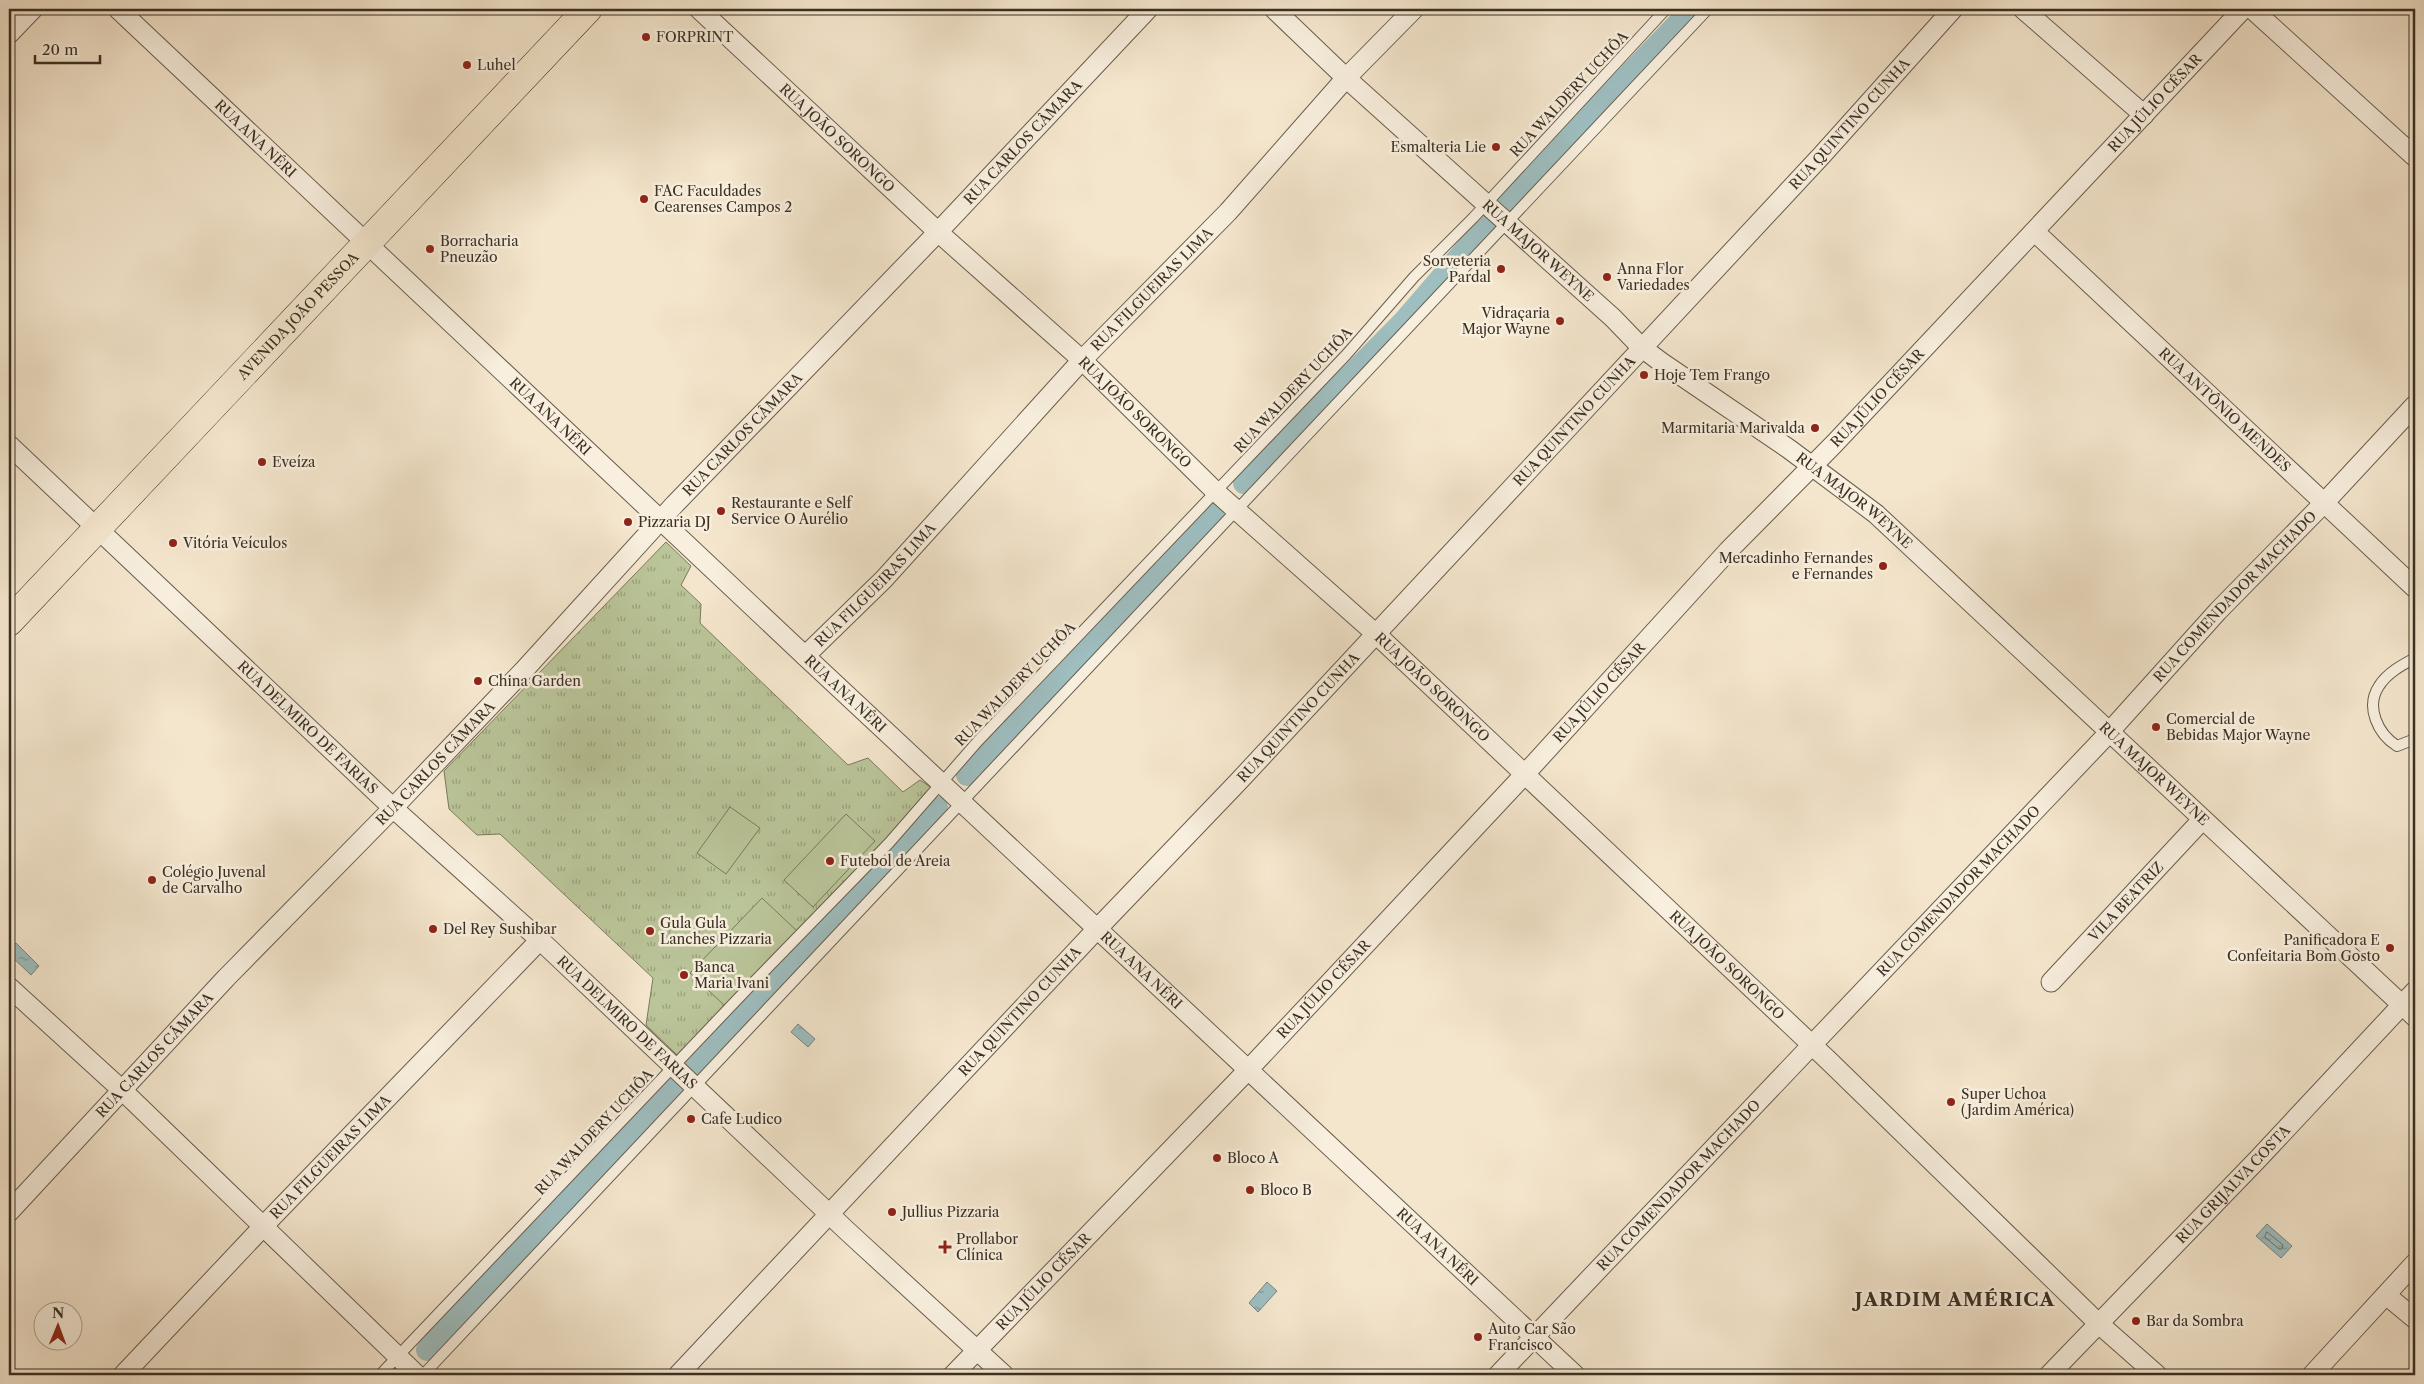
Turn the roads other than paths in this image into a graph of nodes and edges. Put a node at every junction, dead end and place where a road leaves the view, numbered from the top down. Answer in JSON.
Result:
{"nodes":[{"id":1,"x":33,"y":9,"type":"edge"},
{"id":2,"x":118,"y":9,"type":"edge"},
{"id":3,"x":588,"y":9,"type":"edge"},
{"id":4,"x":699,"y":9,"type":"edge"},
{"id":5,"x":1148,"y":9,"type":"edge"},
{"id":6,"x":1274,"y":9,"type":"edge"},
{"id":7,"x":1414,"y":9,"type":"edge"},
{"id":8,"x":1666,"y":9,"type":"edge"},
{"id":9,"x":1708,"y":9,"type":"edge"},
{"id":10,"x":1953,"y":9,"type":"edge"},
{"id":11,"x":2023,"y":9,"type":"edge"},
{"id":12,"x":2243,"y":9,"type":"edge"},
{"id":13,"x":2252,"y":9,"type":"edge"},
{"id":14,"x":9,"y":34,"type":"edge"},
{"id":15,"x":1346,"y":78,"type":"junction"},
{"id":16,"x":2144,"y":115,"type":"junction"},
{"id":17,"x":2415,"y":158,"type":"edge"},
{"id":18,"x":1487,"y":203,"type":"junction"},
{"id":19,"x":1507,"y":222,"type":"junction"},
{"id":20,"x":938,"y":232,"type":"junction"},
{"id":21,"x":2035,"y":232,"type":"junction"},
{"id":22,"x":366,"y":242,"type":"junction"},
{"id":23,"x":1641,"y":347,"type":"junction"},
{"id":24,"x":1082,"y":360,"type":"junction"},
{"id":25,"x":2415,"y":405,"type":"edge"},
{"id":26,"x":9,"y":445,"type":"edge"},
{"id":27,"x":1812,"y":466,"type":"junction"},
{"id":28,"x":1216,"y":492,"type":"junction"},
{"id":29,"x":2324,"y":503,"type":"junction"},
{"id":30,"x":1235,"y":510,"type":"junction"},
{"id":31,"x":661,"y":519,"type":"junction"},
{"id":32,"x":96,"y":528,"type":"junction"},
{"id":33,"x":2415,"y":588,"type":"edge"},
{"id":34,"x":9,"y":622,"type":"edge"},
{"id":35,"x":1376,"y":634,"type":"junction"},
{"id":36,"x":806,"y":656,"type":"junction"},
{"id":37,"x":2415,"y":658,"type":"edge"},
{"id":38,"x":2109,"y":732,"type":"junction"},
{"id":39,"x":2415,"y":739,"type":"edge"},
{"id":40,"x":1524,"y":775,"type":"junction"},
{"id":41,"x":942,"y":782,"type":"junction"},
{"id":42,"x":961,"y":802,"type":"junction"},
{"id":43,"x":393,"y":808,"type":"junction"},
{"id":44,"x":2202,"y":820,"type":"junction"},
{"id":45,"x":1097,"y":928,"type":"junction"},
{"id":46,"x":540,"y":940,"type":"junction"},
{"id":47,"x":2051,"y":982,"type":"dead end"},
{"id":48,"x":9,"y":987,"type":"edge"},
{"id":49,"x":2415,"y":991,"type":"edge"},
{"id":50,"x":2409,"y":1011,"type":"edge"},
{"id":51,"x":1812,"y":1045,"type":"junction"},
{"id":52,"x":674,"y":1066,"type":"junction"},
{"id":53,"x":1248,"y":1070,"type":"junction"},
{"id":54,"x":696,"y":1086,"type":"junction"},
{"id":55,"x":122,"y":1090,"type":"junction"},
{"id":56,"x":9,"y":1212,"type":"edge"},
{"id":57,"x":830,"y":1215,"type":"junction"},
{"id":58,"x":263,"y":1226,"type":"junction"},
{"id":59,"x":2415,"y":1263,"type":"edge"},
{"id":60,"x":2386,"y":1295,"type":"junction"},
{"id":61,"x":2415,"y":1319,"type":"edge"},
{"id":62,"x":2098,"y":1323,"type":"junction"},
{"id":63,"x":1534,"y":1336,"type":"junction"},
{"id":64,"x":977,"y":1350,"type":"junction"},
{"id":65,"x":398,"y":1358,"type":"junction"},
{"id":66,"x":123,"y":1375,"type":"edge"},
{"id":67,"x":380,"y":1375,"type":"edge"},
{"id":68,"x":417,"y":1375,"type":"edge"},
{"id":69,"x":423,"y":1375,"type":"edge"},
{"id":70,"x":678,"y":1375,"type":"edge"},
{"id":71,"x":953,"y":1375,"type":"edge"},
{"id":72,"x":1004,"y":1375,"type":"edge"},
{"id":73,"x":1498,"y":1375,"type":"edge"},
{"id":74,"x":1575,"y":1375,"type":"edge"},
{"id":75,"x":2049,"y":1375,"type":"edge"},
{"id":76,"x":2156,"y":1375,"type":"edge"},
{"id":77,"x":2312,"y":1375,"type":"edge"}],
"edges":[{"from":1,"to":14,"type":"street"},
{"from":2,"to":22,"type":"street","name":"RUA ANA NÉRI"},
{"from":3,"to":22,"type":"main road","name":"AVENIDA JOÃO PESSOA"},
{"from":4,"to":20,"type":"street","name":"RUA JOÃO SORONGO"},
{"from":5,"to":20,"type":"street","name":"RUA CARLOS CÂMARA"},
{"from":6,"to":15,"type":"street","name":"RUA MAJOR WEYNE"},
{"from":7,"to":15,"type":"street","name":"RUA FILGUEIRAS LIMA"},
{"from":8,"to":18,"type":"lane","name":"RUA WALDERY UCHÔA"},
{"from":9,"to":19,"type":"lane"},
{"from":10,"to":23,"type":"street","name":"RUA QUINTINO CUNHA"},
{"from":11,"to":16,"type":"street"},
{"from":12,"to":16,"type":"street","name":"RUA JÚLIO CÉSAR"},
{"from":13,"to":17,"type":"street"},
{"from":15,"to":18,"type":"street","name":"RUA MAJOR WEYNE"},
{"from":15,"to":24,"type":"street","name":"RUA FILGUEIRAS LIMA"},
{"from":16,"to":21,"type":"street","name":"RUA JÚLIO CÉSAR"},
{"from":18,"to":19,"type":"street","name":"RUA MAJOR WEYNE"},
{"from":18,"to":28,"type":"lane","name":"RUA WALDERY UCHÔA"},
{"from":19,"to":23,"type":"street","name":"RUA MAJOR WEYNE"},
{"from":19,"to":30,"type":"lane"},
{"from":20,"to":24,"type":"street","name":"RUA JOÃO SORONGO"},
{"from":20,"to":31,"type":"street","name":"RUA CARLOS CÂMARA"},
{"from":21,"to":27,"type":"street","name":"RUA JÚLIO CÉSAR"},
{"from":21,"to":29,"type":"street","name":"RUA ANTÔNIO MENDES"},
{"from":22,"to":31,"type":"street","name":"RUA ANA NÉRI"},
{"from":22,"to":32,"type":"main road","name":"AVENIDA JOÃO PESSOA"},
{"from":23,"to":27,"type":"street","name":"RUA MAJOR WEYNE"},
{"from":23,"to":35,"type":"street","name":"RUA QUINTINO CUNHA"},
{"from":24,"to":28,"type":"street","name":"RUA JOÃO SORONGO"},
{"from":24,"to":36,"type":"street","name":"RUA FILGUEIRAS LIMA"},
{"from":25,"to":29,"type":"street","name":"RUA COMENDADOR MACHADO"},
{"from":26,"to":32,"type":"street","name":"RUA DELMIRO DE FARIAS"},
{"from":27,"to":38,"type":"street","name":"RUA MAJOR WEYNE"},
{"from":27,"to":40,"type":"street","name":"RUA JÚLIO CÉSAR"},
{"from":28,"to":30,"type":"street","name":"RUA JOÃO SORONGO"},
{"from":28,"to":41,"type":"lane","name":"RUA WALDERY UCHÔA"},
{"from":29,"to":33,"type":"street","name":"RUA ANTÔNIO MENDES"},
{"from":29,"to":38,"type":"street","name":"RUA COMENDADOR MACHADO"},
{"from":30,"to":35,"type":"street","name":"RUA JOÃO SORONGO"},
{"from":30,"to":42,"type":"lane"},
{"from":31,"to":36,"type":"street","name":"RUA ANA NÉRI"},
{"from":31,"to":43,"type":"street","name":"RUA CARLOS CÂMARA"},
{"from":32,"to":34,"type":"main road","name":"AVENIDA JOÃO PESSOA"},
{"from":32,"to":43,"type":"street","name":"RUA DELMIRO DE FARIAS"},
{"from":35,"to":40,"type":"street","name":"RUA JOÃO SORONGO"},
{"from":35,"to":45,"type":"street","name":"RUA QUINTINO CUNHA"},
{"from":36,"to":41,"type":"street","name":"RUA ANA NÉRI"},
{"from":37,"to":39,"type":"lane"},
{"from":38,"to":44,"type":"street","name":"RUA MAJOR WEYNE"},
{"from":38,"to":51,"type":"street","name":"RUA COMENDADOR MACHADO"},
{"from":40,"to":51,"type":"street","name":"RUA JOÃO SORONGO"},
{"from":40,"to":53,"type":"street","name":"RUA JÚLIO CÉSAR"},
{"from":41,"to":42,"type":"street","name":"RUA ANA NÉRI"},
{"from":41,"to":52,"type":"lane","name":"RUA WALDERY UCHÔA"},
{"from":42,"to":45,"type":"street","name":"RUA ANA NÉRI"},
{"from":42,"to":54,"type":"lane"},
{"from":43,"to":46,"type":"street","name":"RUA DELMIRO DE FARIAS"},
{"from":43,"to":55,"type":"street","name":"RUA CARLOS CÂMARA"},
{"from":44,"to":47,"type":"street","name":"VILA BEATRIZ"},
{"from":44,"to":50,"type":"street","name":"RUA MAJOR WEYNE"},
{"from":45,"to":53,"type":"street","name":"RUA ANA NÉRI"},
{"from":45,"to":57,"type":"street","name":"RUA QUINTINO CUNHA"},
{"from":46,"to":52,"type":"street","name":"RUA DELMIRO DE FARIAS"},
{"from":46,"to":58,"type":"street","name":"RUA FILGUEIRAS LIMA"},
{"from":48,"to":55,"type":"street"},
{"from":49,"to":50,"type":"street","name":"RUA GRIJALVA COSTA"},
{"from":50,"to":62,"type":"street","name":"RUA GRIJALVA COSTA"},
{"from":51,"to":62,"type":"street","name":"RUA JOÃO SORONGO"},
{"from":51,"to":63,"type":"street","name":"RUA COMENDADOR MACHADO"},
{"from":52,"to":54,"type":"street","name":"RUA DELMIRO DE FARIAS"},
{"from":52,"to":65,"type":"lane","name":"RUA WALDERY UCHÔA"},
{"from":53,"to":63,"type":"street","name":"RUA ANA NÉRI"},
{"from":53,"to":64,"type":"street","name":"RUA JÚLIO CÉSAR"},
{"from":54,"to":57,"type":"street","name":"RUA DELMIRO DE FARIAS"},
{"from":54,"to":69,"type":"lane"},
{"from":55,"to":56,"type":"street","name":"RUA CARLOS CÂMARA"},
{"from":55,"to":58,"type":"street"},
{"from":57,"to":64,"type":"street","name":"RUA DELMIRO DE FARIAS"},
{"from":57,"to":70,"type":"street","name":"RUA QUINTINO CUNHA"},
{"from":58,"to":65,"type":"street"},
{"from":58,"to":66,"type":"street","name":"RUA FILGUEIRAS LIMA"},
{"from":59,"to":60,"type":"street"},
{"from":60,"to":61,"type":"street"},
{"from":60,"to":77,"type":"street"},
{"from":62,"to":75,"type":"street","name":"RUA GRIJALVA COSTA"},
{"from":62,"to":76,"type":"street","name":"RUA JOÃO SORONGO"},
{"from":63,"to":73,"type":"street","name":"RUA COMENDADOR MACHADO"},
{"from":63,"to":74,"type":"street","name":"RUA ANA NÉRI"},
{"from":64,"to":71,"type":"street","name":"RUA JÚLIO CÉSAR"},
{"from":64,"to":72,"type":"street","name":"RUA DELMIRO DE FARIAS"},
{"from":65,"to":67,"type":"lane","name":"RUA WALDERY UCHÔA"},
{"from":65,"to":68,"type":"street"}]}
